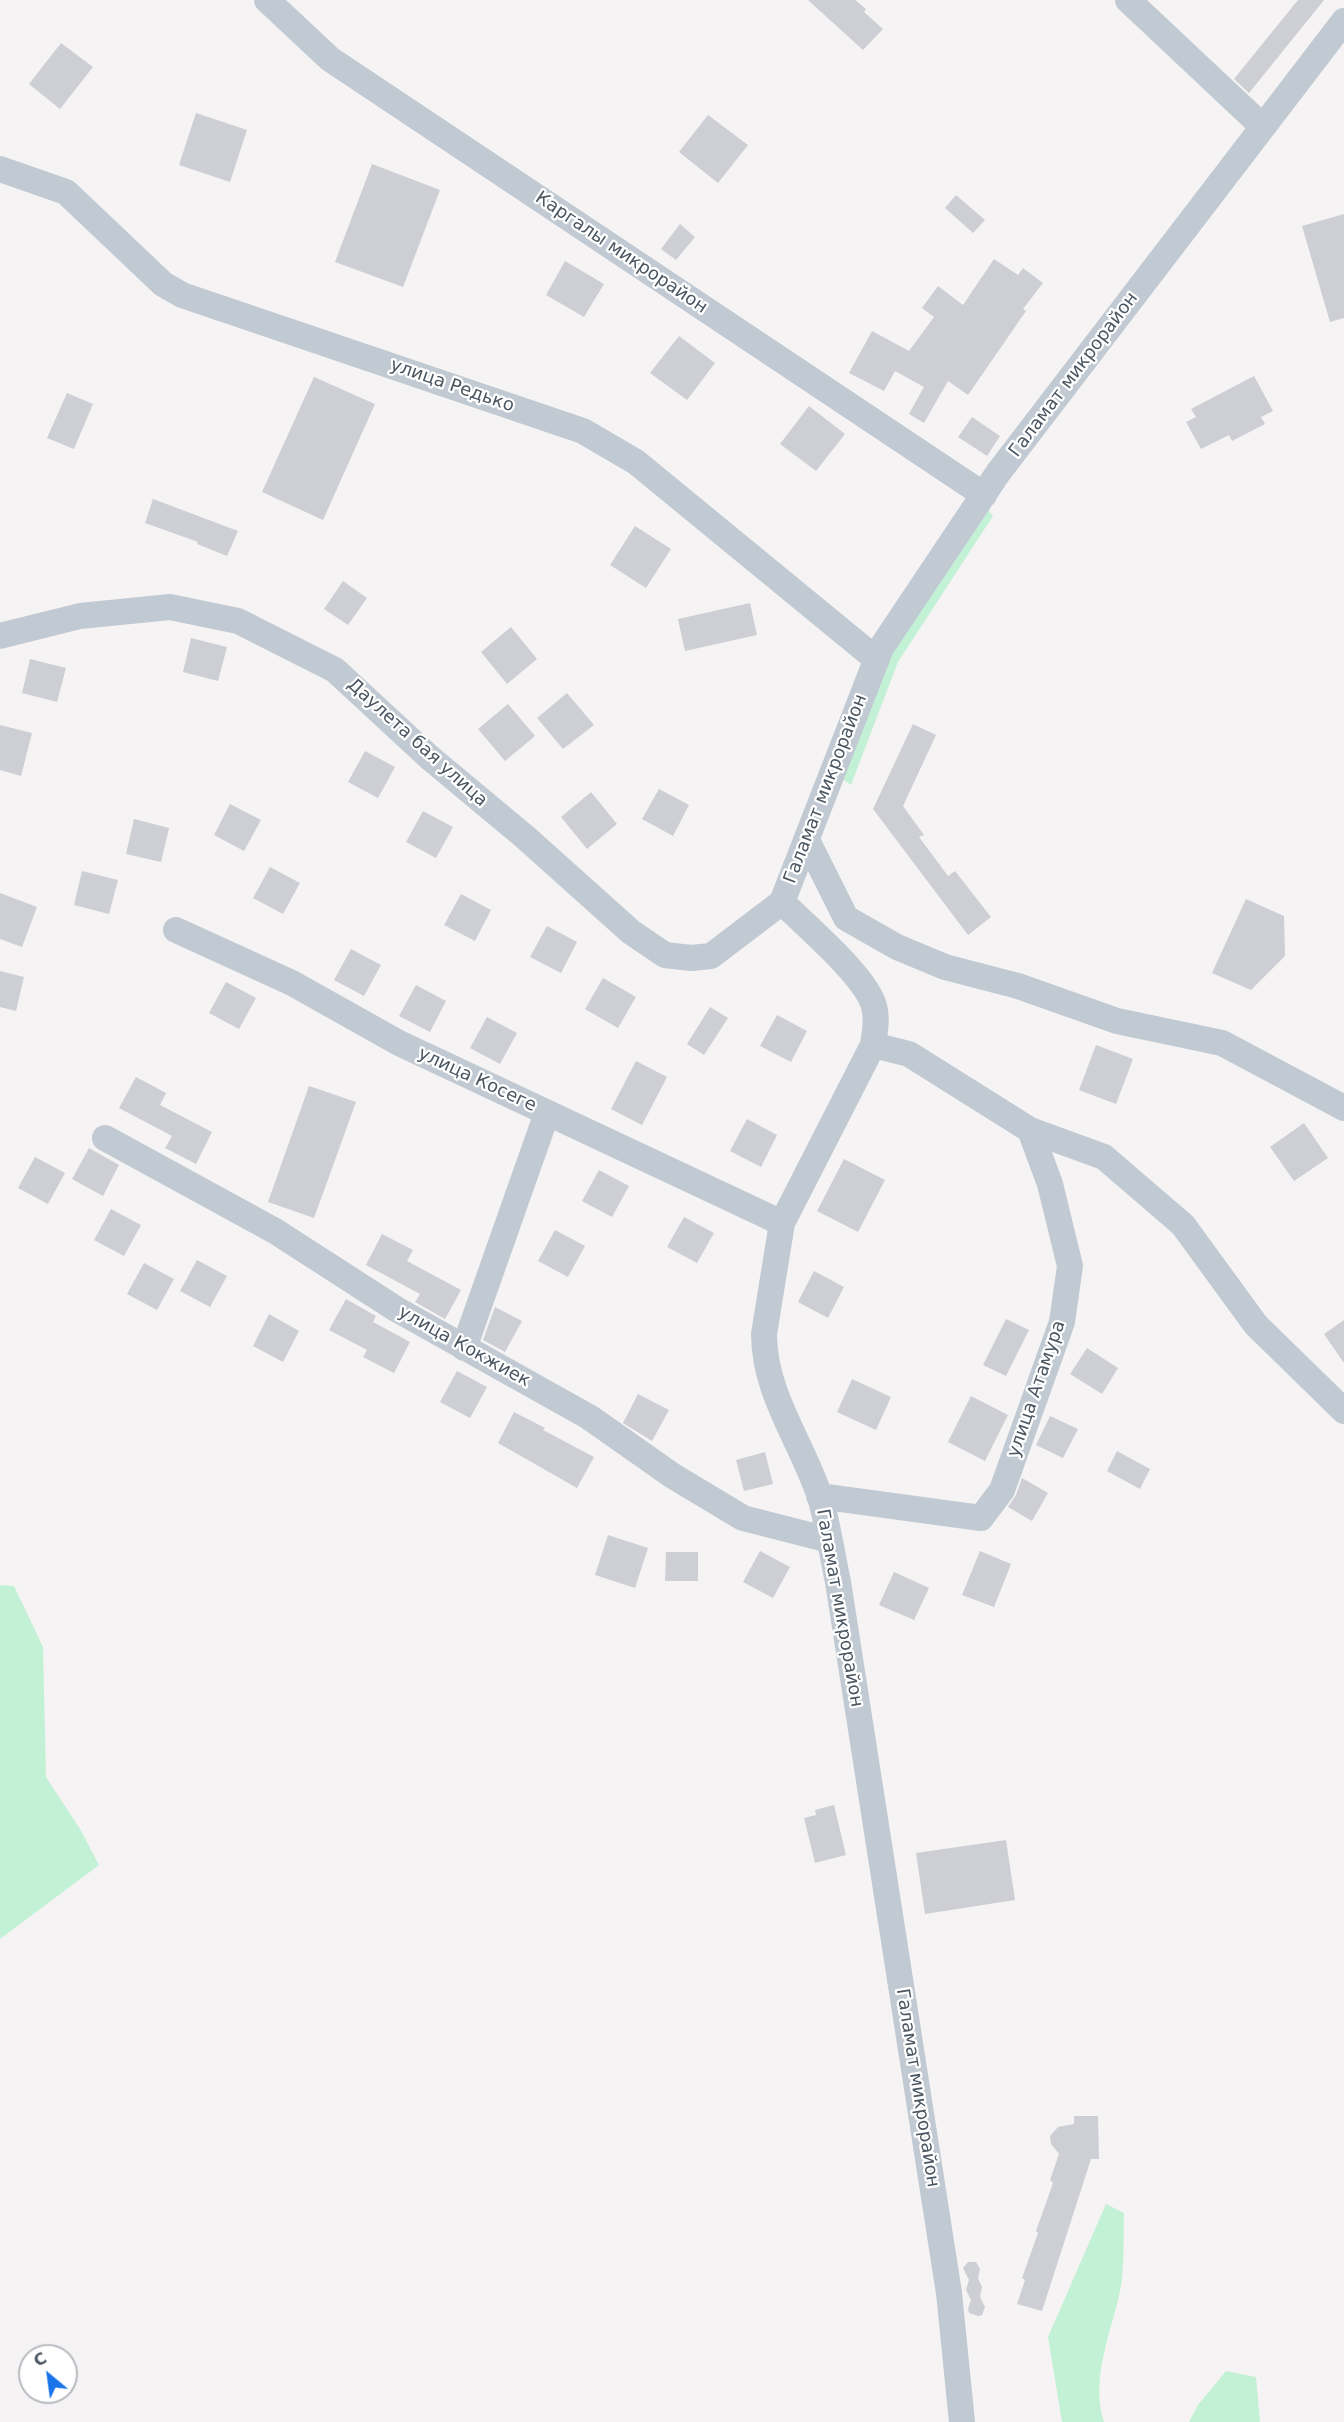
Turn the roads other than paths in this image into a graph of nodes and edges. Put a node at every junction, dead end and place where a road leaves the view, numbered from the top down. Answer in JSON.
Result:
{"nodes":[{"id":1,"x":267,"y":0,"type":"edge"},
{"id":2,"x":1128,"y":0,"type":"edge"},
{"id":3,"x":1344,"y":21,"type":"edge"},
{"id":4,"x":1263,"y":127,"type":"junction"},
{"id":5,"x":0,"y":168,"type":"edge"},
{"id":6,"x":984,"y":495,"type":"junction"},
{"id":7,"x":0,"y":636,"type":"edge"},
{"id":8,"x":876,"y":659,"type":"junction"},
{"id":9,"x":807,"y":840,"type":"junction"},
{"id":10,"x":782,"y":902,"type":"junction"},
{"id":11,"x":176,"y":930,"type":"dead end"},
{"id":12,"x":873,"y":1045,"type":"junction"},
{"id":13,"x":1344,"y":1108,"type":"edge"},
{"id":14,"x":547,"y":1113,"type":"junction"},
{"id":15,"x":1030,"y":1130,"type":"junction"},
{"id":16,"x":105,"y":1138,"type":"dead end"},
{"id":17,"x":782,"y":1223,"type":"junction"},
{"id":18,"x":464,"y":1348,"type":"junction"},
{"id":19,"x":1344,"y":1411,"type":"edge"},
{"id":20,"x":819,"y":1496,"type":"junction"},
{"id":21,"x":829,"y":1540,"type":"junction"},
{"id":22,"x":962,"y":2422,"type":"edge"}],
"edges":[{"from":1,"to":6,"type":"street","name":"Каргалы микрорайон"},
{"from":2,"to":4,"type":"street"},
{"from":3,"to":4,"type":"street","name":"Галамат микрорайон"},
{"from":4,"to":6,"type":"street","name":"Галамат микрорайон"},
{"from":5,"to":8,"type":"street","name":"улица Редько"},
{"from":6,"to":8,"type":"street","name":"Галамат микрорайон"},
{"from":7,"to":10,"type":"street","name":"Даулета бая улица"},
{"from":8,"to":9,"type":"street","name":"Галамат микрорайон"},
{"from":9,"to":10,"type":"street","name":"Галамат микрорайон"},
{"from":9,"to":13,"type":"street"},
{"from":10,"to":12,"type":"street","name":"Галамат микрорайон"},
{"from":11,"to":14,"type":"street","name":"улица Косеге"},
{"from":12,"to":15,"type":"street"},
{"from":12,"to":17,"type":"street","name":"Галамат микрорайон"},
{"from":14,"to":17,"type":"street","name":"улица Косеге"},
{"from":14,"to":18,"type":"street"},
{"from":15,"to":19,"type":"street"},
{"from":15,"to":20,"type":"street","name":"улица Атамура"},
{"from":16,"to":18,"type":"street","name":"улица Кокжиек"},
{"from":17,"to":20,"type":"street","name":"Галамат микрорайон"},
{"from":18,"to":21,"type":"street","name":"улица Кокжиек"},
{"from":20,"to":21,"type":"street","name":"Галамат микрорайон"},
{"from":21,"to":22,"type":"street","name":"Галамат микрорайон"}]}
